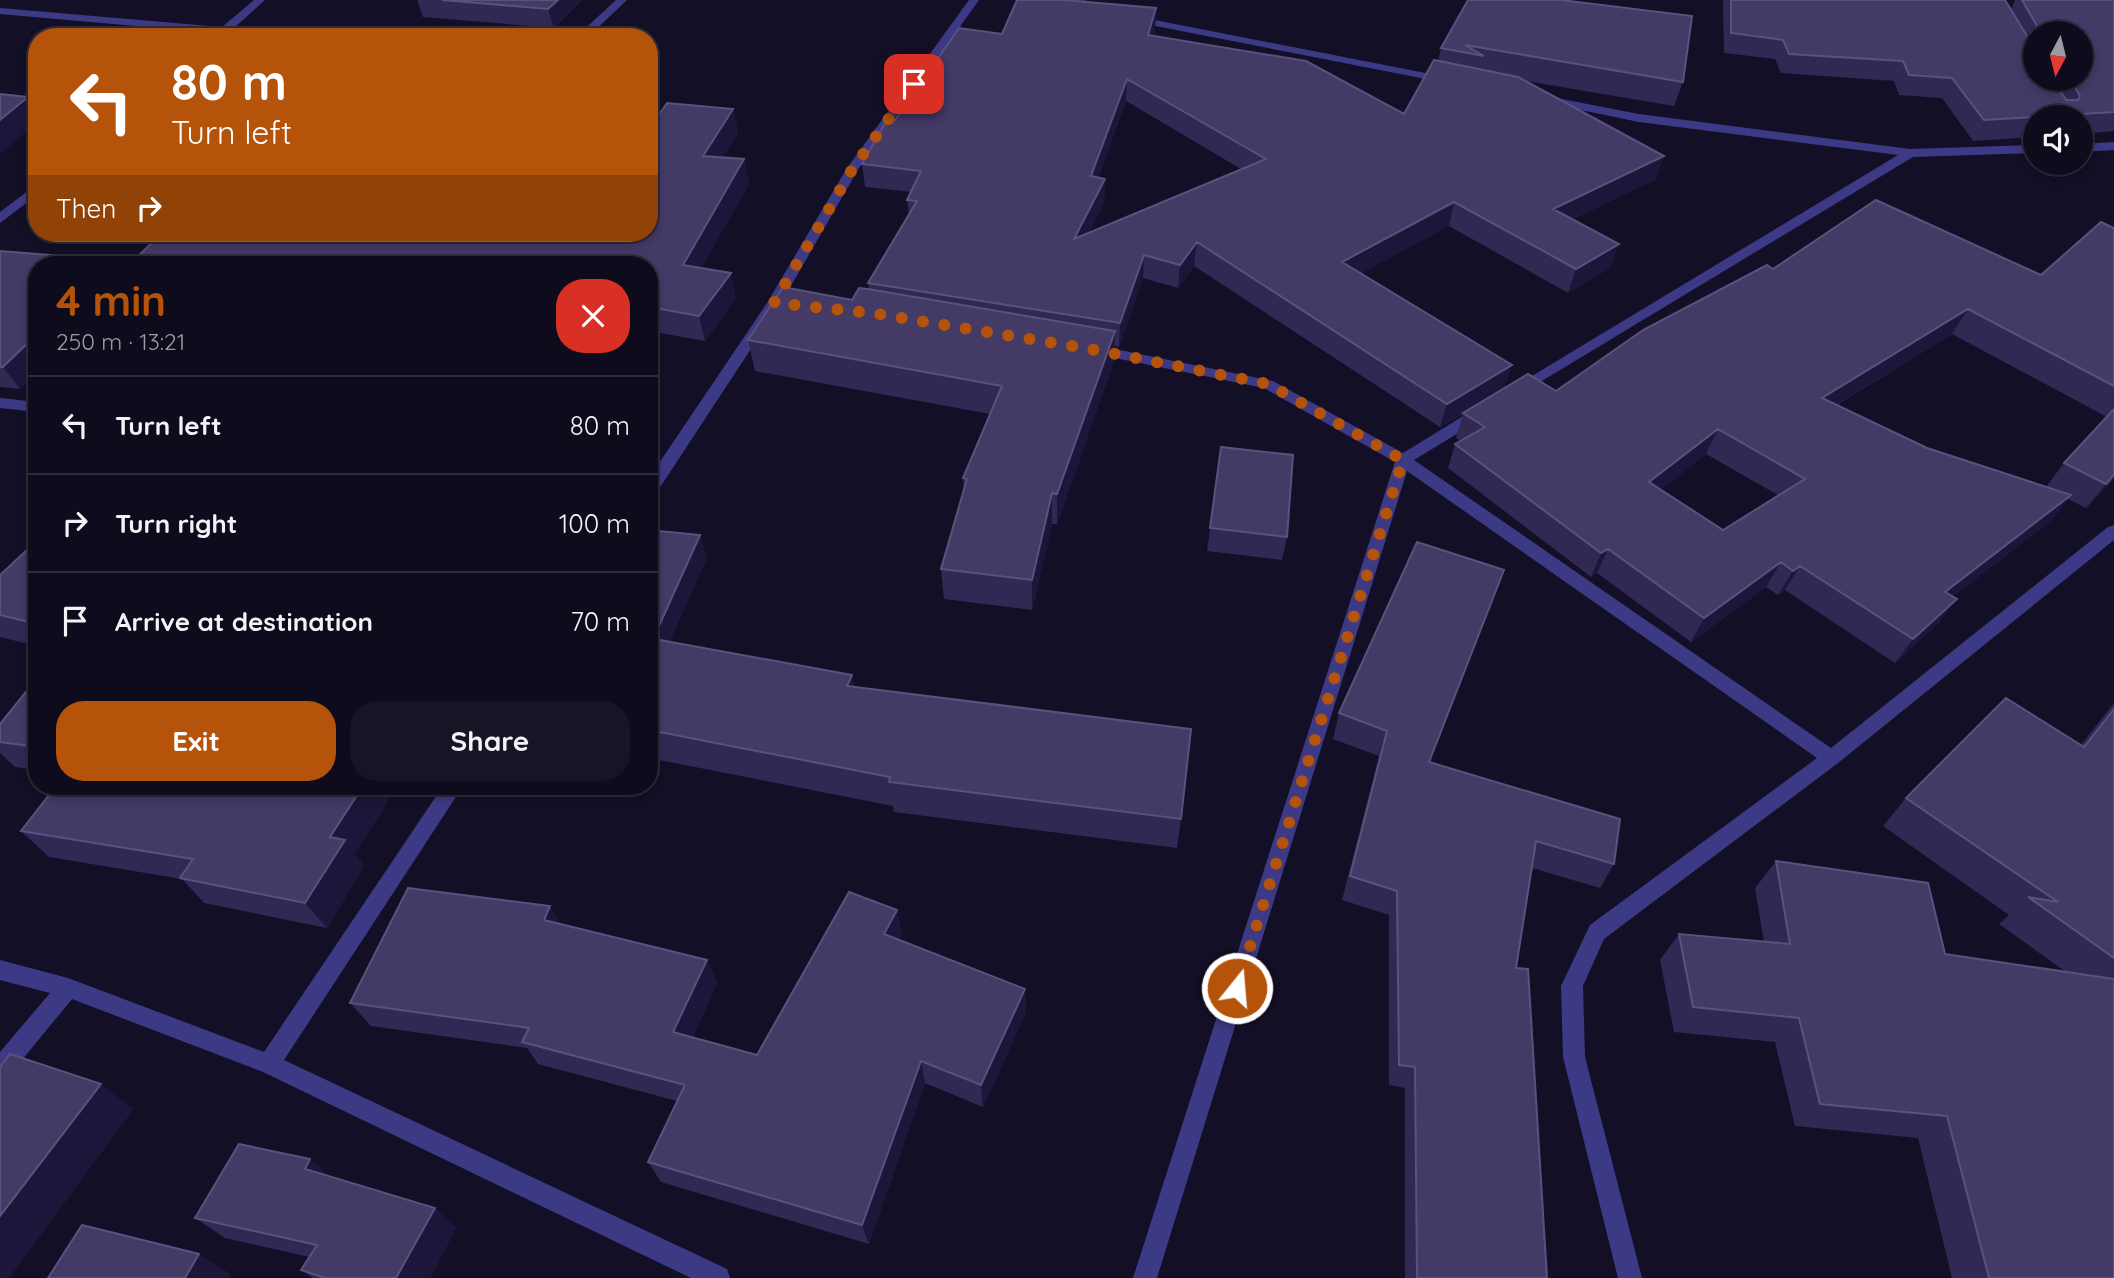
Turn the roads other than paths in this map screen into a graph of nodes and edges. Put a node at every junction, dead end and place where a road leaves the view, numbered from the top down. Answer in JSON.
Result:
{"nodes":[{"id":1,"x":260,"y":0,"type":"edge"},
{"id":2,"x":622,"y":0,"type":"edge"},
{"id":3,"x":974,"y":0,"type":"edge"},
{"id":4,"x":0,"y":11,"type":"edge"},
{"id":5,"x":1120,"y":16,"type":"edge"},
{"id":6,"x":163,"y":28,"type":"edge"},
{"id":7,"x":227,"y":28,"type":"edge"},
{"id":8,"x":591,"y":28,"type":"edge"},
{"id":9,"x":1461,"y":83,"type":"edge"},
{"id":10,"x":1530,"y":97,"type":"edge"},
{"id":11,"x":2114,"y":146,"type":"edge"},
{"id":12,"x":2093,"y":147,"type":"edge"},
{"id":13,"x":2023,"y":149,"type":"edge"},
{"id":14,"x":1910,"y":153,"type":"junction"},
{"id":15,"x":28,"y":196,"type":"edge"},
{"id":16,"x":0,"y":219,"type":"edge"},
{"id":17,"x":1076,"y":347,"type":"edge"},
{"id":18,"x":1509,"y":396,"type":"edge"},
{"id":19,"x":0,"y":403,"type":"edge"},
{"id":20,"x":28,"y":406,"type":"edge"},
{"id":21,"x":1485,"y":410,"type":"edge"},
{"id":22,"x":1403,"y":460,"type":"junction"},
{"id":23,"x":658,"y":478,"type":"edge"},
{"id":24,"x":2114,"y":531,"type":"edge"},
{"id":25,"x":1831,"y":758,"type":"junction"},
{"id":26,"x":447,"y":795,"type":"edge"},
{"id":27,"x":0,"y":970,"type":"edge"},
{"id":28,"x":68,"y":988,"type":"junction"},
{"id":29,"x":269,"y":1064,"type":"junction"},
{"id":30,"x":0,"y":1069,"type":"edge"},
{"id":31,"x":718,"y":1278,"type":"edge"},
{"id":32,"x":1145,"y":1278,"type":"edge"},
{"id":33,"x":1630,"y":1278,"type":"edge"}],
"edges":[{"from":1,"to":7,"type":"street"},
{"from":2,"to":8,"type":"street"},
{"from":3,"to":23,"type":"street"},
{"from":4,"to":6,"type":"street"},
{"from":5,"to":9,"type":"street"},
{"from":10,"to":14,"type":"street"},
{"from":11,"to":12,"type":"street"},
{"from":13,"to":14,"type":"street"},
{"from":14,"to":18,"type":"street"},
{"from":15,"to":16,"type":"street"},
{"from":17,"to":22,"type":"street"},
{"from":19,"to":20,"type":"street"},
{"from":21,"to":22,"type":"street"},
{"from":22,"to":25,"type":"street"},
{"from":22,"to":32,"type":"street"},
{"from":24,"to":25,"type":"street"},
{"from":25,"to":33,"type":"street"},
{"from":26,"to":29,"type":"street"},
{"from":27,"to":28,"type":"street"},
{"from":28,"to":29,"type":"street"},
{"from":28,"to":30,"type":"street"},
{"from":29,"to":31,"type":"street"}]}
